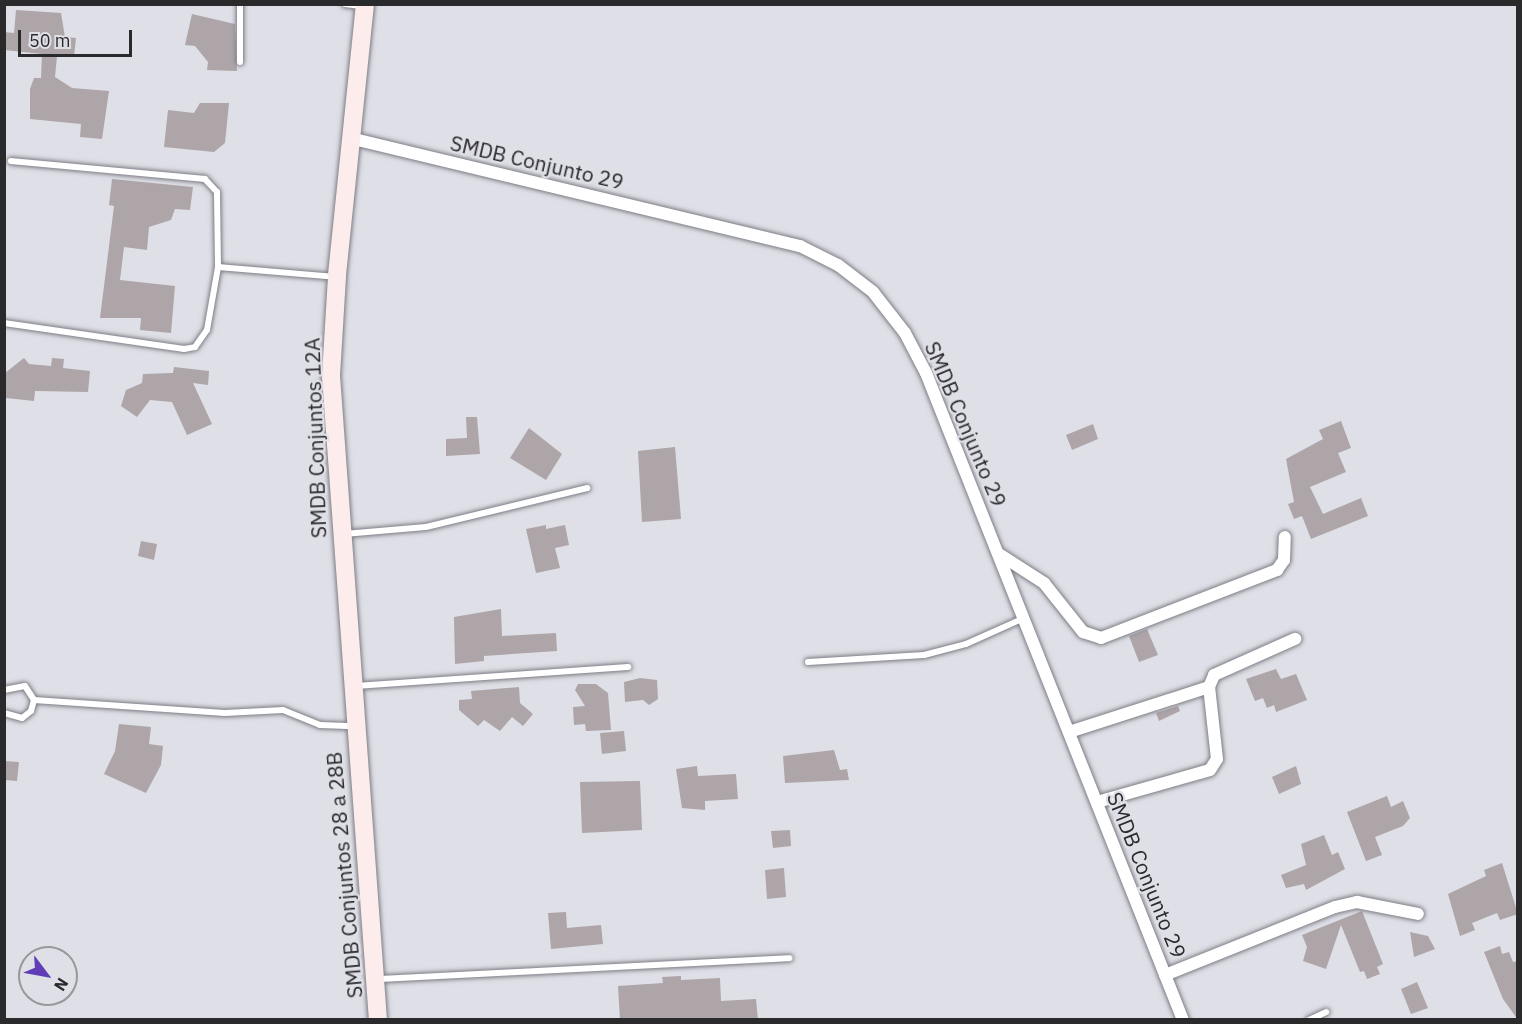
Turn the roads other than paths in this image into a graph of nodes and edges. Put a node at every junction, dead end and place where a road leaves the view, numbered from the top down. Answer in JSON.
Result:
{"nodes":[{"id":1,"x":240,"y":4,"type":"edge"},
{"id":2,"x":345,"y":4,"type":"edge"},
{"id":3,"x":365,"y":5,"type":"edge"},
{"id":4,"x":240,"y":62,"type":"dead end"},
{"id":5,"x":354,"y":139,"type":"junction"},
{"id":6,"x":11,"y":161,"type":"dead end"},
{"id":7,"x":218,"y":267,"type":"junction"},
{"id":8,"x":337,"y":277,"type":"junction"},
{"id":9,"x":4,"y":323,"type":"edge"},
{"id":10,"x":587,"y":488,"type":"dead end"},
{"id":11,"x":341,"y":534,"type":"junction"},
{"id":12,"x":1285,"y":537,"type":"dead end"},
{"id":13,"x":999,"y":554,"type":"junction"},
{"id":14,"x":1025,"y":618,"type":"junction"},
{"id":15,"x":1295,"y":639,"type":"dead end"},
{"id":16,"x":808,"y":662,"type":"dead end"},
{"id":17,"x":628,"y":668,"type":"dead end"},
{"id":18,"x":351,"y":686,"type":"junction"},
{"id":19,"x":1209,"y":687,"type":"junction"},
{"id":20,"x":4,"y":690,"type":"edge"},
{"id":21,"x":34,"y":700,"type":"junction"},
{"id":22,"x":4,"y":713,"type":"edge"},
{"id":23,"x":355,"y":726,"type":"junction"},
{"id":24,"x":1069,"y":732,"type":"junction"},
{"id":25,"x":1097,"y":802,"type":"junction"},
{"id":26,"x":1418,"y":914,"type":"dead end"},
{"id":27,"x":789,"y":958,"type":"dead end"},
{"id":28,"x":1166,"y":975,"type":"junction"},
{"id":29,"x":375,"y":979,"type":"junction"},
{"id":30,"x":1326,"y":1012,"type":"dead end"},
{"id":31,"x":378,"y":1020,"type":"edge"},
{"id":32,"x":1184,"y":1020,"type":"edge"},
{"id":33,"x":1309,"y":1020,"type":"edge"}],
"edges":[{"from":1,"to":4,"type":"lane"},
{"from":2,"to":3,"type":"lane"},
{"from":3,"to":5,"type":"street","name":"SMDB Conjuntos 12A"},
{"from":5,"to":8,"type":"street","name":"SMDB Conjuntos 12A"},
{"from":5,"to":13,"type":"street","name":"SMDB Conjunto 29"},
{"from":6,"to":7,"type":"lane"},
{"from":7,"to":8,"type":"lane"},
{"from":7,"to":9,"type":"lane"},
{"from":8,"to":11,"type":"street","name":"SMDB Conjuntos 12A"},
{"from":10,"to":11,"type":"lane"},
{"from":11,"to":18,"type":"street","name":"SMDB Conjuntos 12A"},
{"from":12,"to":13,"type":"street"},
{"from":13,"to":14,"type":"street","name":"SMDB Conjunto 29"},
{"from":14,"to":16,"type":"lane"},
{"from":14,"to":24,"type":"street","name":"SMDB Conjunto 29"},
{"from":15,"to":19,"type":"street"},
{"from":17,"to":18,"type":"lane"},
{"from":18,"to":23,"type":"street","name":"SMDB Conjuntos 12A"},
{"from":19,"to":24,"type":"street"},
{"from":19,"to":25,"type":"street"},
{"from":20,"to":21,"type":"lane"},
{"from":21,"to":22,"type":"lane"},
{"from":21,"to":23,"type":"lane"},
{"from":23,"to":29,"type":"street","name":"SMDB Conjuntos 28 a 28B"},
{"from":24,"to":25,"type":"street","name":"SMDB Conjunto 29"},
{"from":25,"to":28,"type":"street","name":"SMDB Conjunto 29"},
{"from":26,"to":28,"type":"street"},
{"from":27,"to":29,"type":"lane"},
{"from":28,"to":32,"type":"street","name":"SMDB Conjunto 29"},
{"from":29,"to":31,"type":"street","name":"SMDB Conjuntos 28 a 28B"},
{"from":30,"to":33,"type":"lane"}]}
